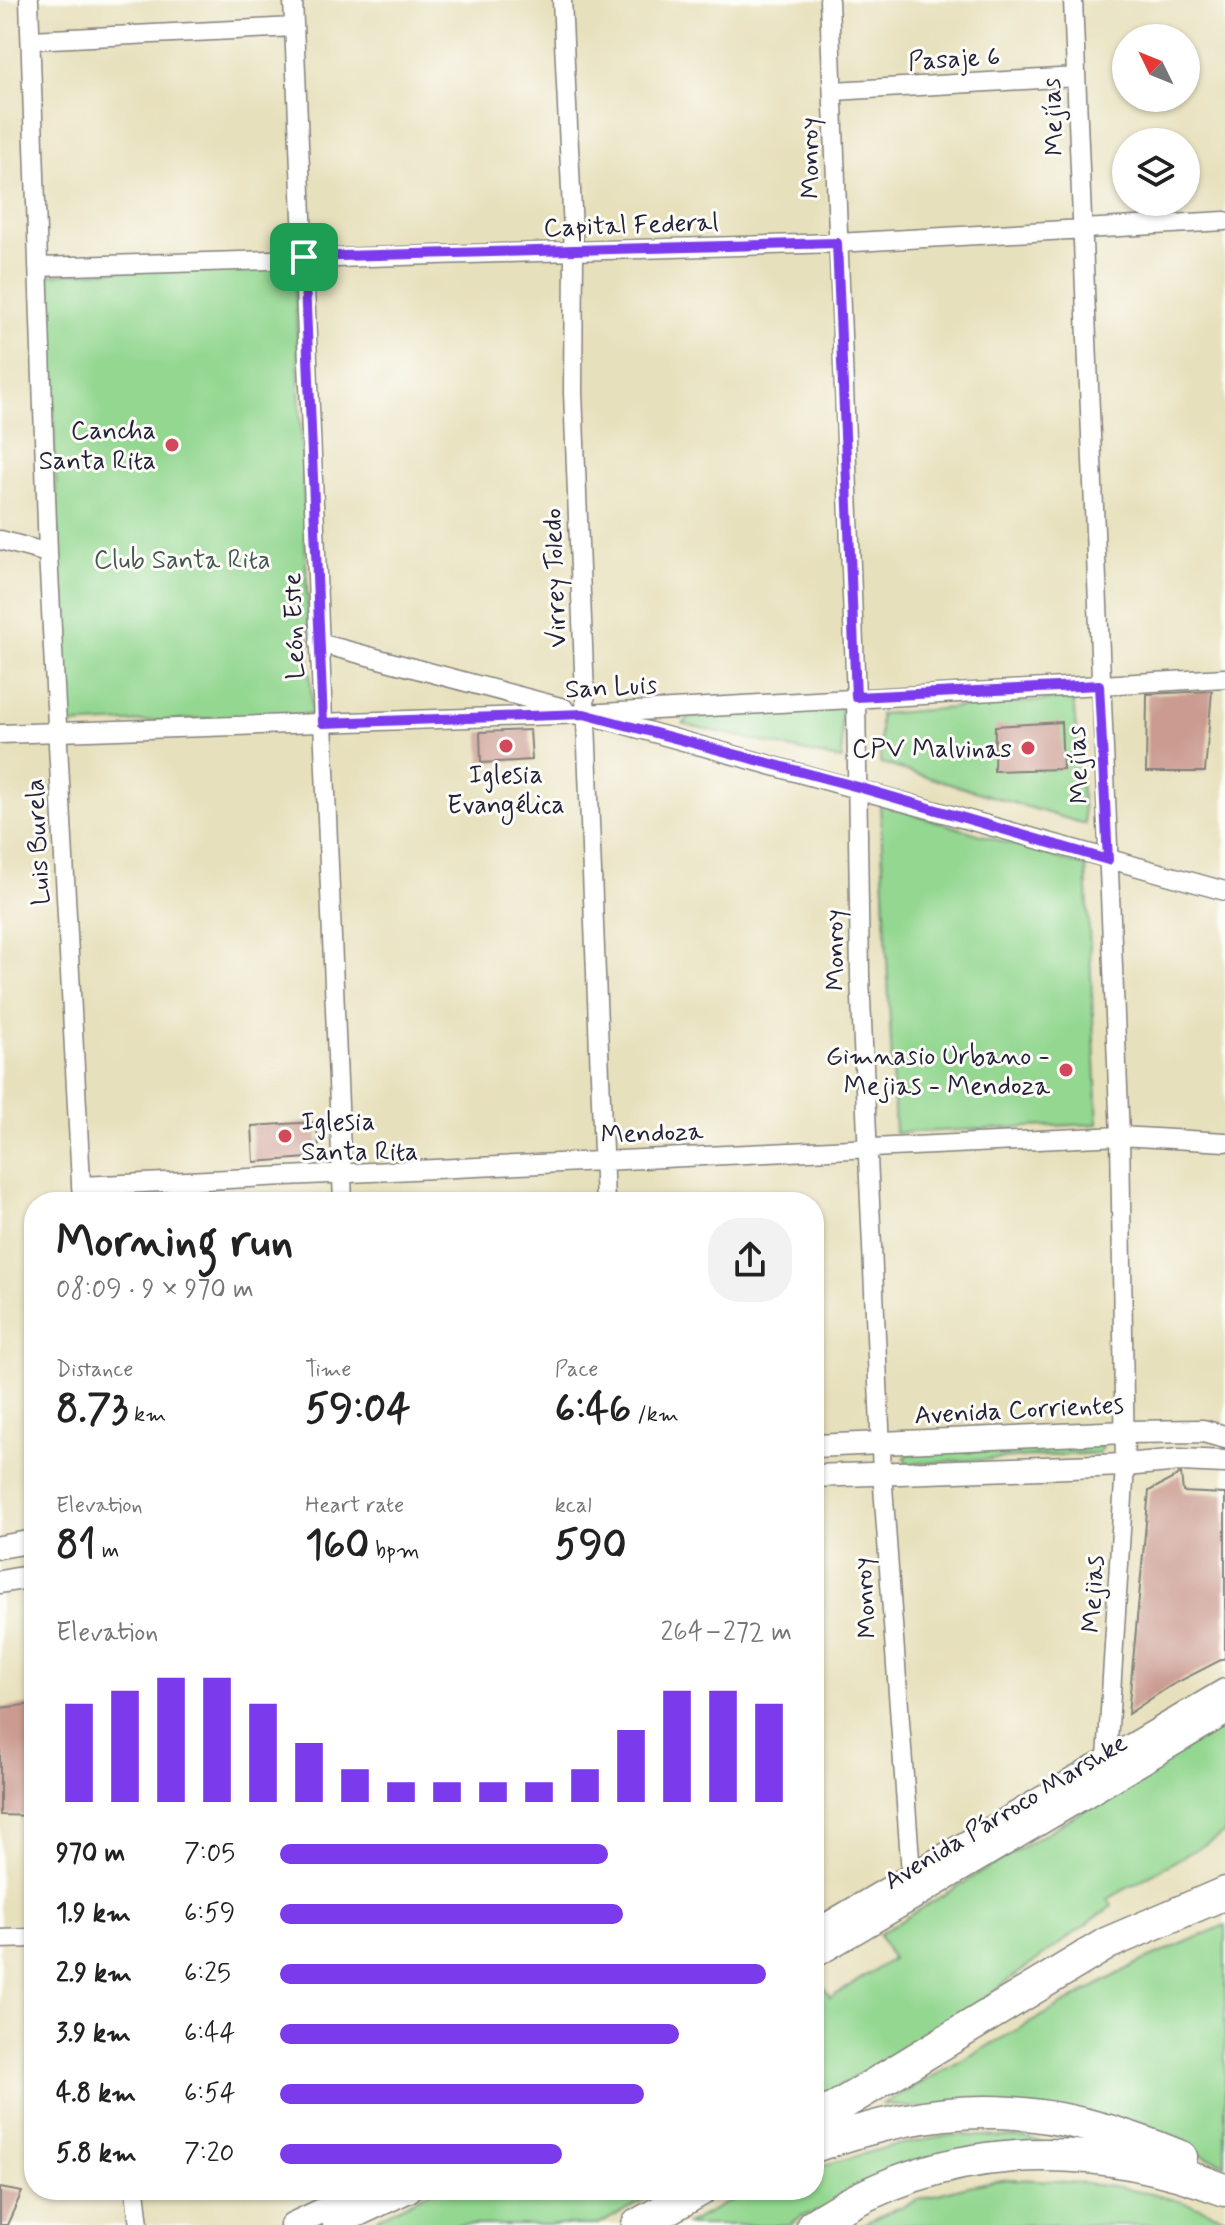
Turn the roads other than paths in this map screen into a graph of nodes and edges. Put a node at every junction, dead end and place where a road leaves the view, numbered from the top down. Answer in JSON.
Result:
{"nodes":[{"id":1,"x":29,"y":0,"type":"edge"},
{"id":2,"x":293,"y":0,"type":"edge"},
{"id":3,"x":562,"y":0,"type":"edge"},
{"id":4,"x":829,"y":0,"type":"edge"},
{"id":5,"x":1073,"y":0,"type":"edge"},
{"id":6,"x":294,"y":27,"type":"junction"},
{"id":7,"x":31,"y":40,"type":"junction"},
{"id":8,"x":1076,"y":77,"type":"junction"},
{"id":9,"x":834,"y":91,"type":"junction"},
{"id":10,"x":1225,"y":221,"type":"edge"},
{"id":11,"x":1084,"y":228,"type":"junction"},
{"id":12,"x":837,"y":243,"type":"junction"},
{"id":13,"x":574,"y":253,"type":"junction"},
{"id":14,"x":304,"y":257,"type":"junction"},
{"id":15,"x":38,"y":267,"type":"junction"},
{"id":16,"x":0,"y":540,"type":"edge"},
{"id":17,"x":48,"y":553,"type":"junction"},
{"id":18,"x":319,"y":643,"type":"junction"},
{"id":19,"x":1225,"y":678,"type":"edge"},
{"id":20,"x":1099,"y":685,"type":"junction"},
{"id":21,"x":856,"y":697,"type":"junction"},
{"id":22,"x":584,"y":714,"type":"junction"},
{"id":23,"x":323,"y":723,"type":"junction"},
{"id":24,"x":58,"y":733,"type":"junction"},
{"id":25,"x":0,"y":734,"type":"edge"},
{"id":26,"x":858,"y":787,"type":"junction"},
{"id":27,"x":1108,"y":860,"type":"junction"},
{"id":28,"x":1225,"y":891,"type":"edge"},
{"id":29,"x":1120,"y":1136,"type":"junction"},
{"id":30,"x":1225,"y":1142,"type":"edge"},
{"id":31,"x":869,"y":1151,"type":"junction"},
{"id":32,"x":603,"y":1159,"type":"junction"},
{"id":33,"x":342,"y":1172,"type":"junction"},
{"id":34,"x":82,"y":1192,"type":"edge"},
{"id":35,"x":106,"y":1192,"type":"edge"},
{"id":36,"x":343,"y":1192,"type":"edge"},
{"id":37,"x":605,"y":1192,"type":"edge"},
{"id":38,"x":1126,"y":1432,"type":"junction"},
{"id":39,"x":1225,"y":1437,"type":"edge"},
{"id":40,"x":881,"y":1443,"type":"junction"},
{"id":41,"x":824,"y":1446,"type":"edge"},
{"id":42,"x":1225,"y":1462,"type":"edge"},
{"id":43,"x":1125,"y":1465,"type":"junction"},
{"id":44,"x":882,"y":1472,"type":"junction"},
{"id":45,"x":824,"y":1475,"type":"edge"},
{"id":46,"x":24,"y":1543,"type":"edge"},
{"id":47,"x":0,"y":1547,"type":"edge"},
{"id":48,"x":24,"y":1578,"type":"edge"},
{"id":49,"x":0,"y":1582,"type":"edge"},
{"id":50,"x":1225,"y":1691,"type":"edge"},
{"id":51,"x":1225,"y":1713,"type":"edge"},
{"id":52,"x":1107,"y":1759,"type":"junction"},
{"id":53,"x":1225,"y":1876,"type":"edge"},
{"id":54,"x":912,"y":1888,"type":"junction"},
{"id":55,"x":1225,"y":1893,"type":"edge"},
{"id":56,"x":1225,"y":1914,"type":"edge"},
{"id":57,"x":824,"y":1928,"type":"edge"},
{"id":58,"x":24,"y":1938,"type":"edge"},
{"id":59,"x":0,"y":1939,"type":"edge"},
{"id":60,"x":1108,"y":1943,"type":"junction"},
{"id":61,"x":824,"y":1949,"type":"edge"},
{"id":62,"x":898,"y":2071,"type":"junction"},
{"id":63,"x":824,"y":2115,"type":"edge"},
{"id":64,"x":824,"y":2143,"type":"edge"},
{"id":65,"x":1225,"y":2175,"type":"edge"},
{"id":66,"x":1225,"y":2190,"type":"edge"},
{"id":67,"x":136,"y":2200,"type":"edge"},
{"id":68,"x":345,"y":2200,"type":"edge"},
{"id":69,"x":388,"y":2200,"type":"edge"},
{"id":70,"x":684,"y":2200,"type":"edge"},
{"id":71,"x":139,"y":2225,"type":"edge"},
{"id":72,"x":292,"y":2225,"type":"edge"},
{"id":73,"x":335,"y":2225,"type":"edge"},
{"id":74,"x":638,"y":2225,"type":"edge"},
{"id":75,"x":813,"y":2225,"type":"edge"}],
"edges":[{"from":1,"to":7,"type":"street","name":"Luis Burela"},
{"from":2,"to":6,"type":"street","name":"León Este"},
{"from":3,"to":13,"type":"street","name":"Virrey Toledo"},
{"from":4,"to":9,"type":"street","name":"Monroy"},
{"from":5,"to":8,"type":"street","name":"Mejías"},
{"from":6,"to":7,"type":"street"},
{"from":6,"to":14,"type":"street","name":"León Este"},
{"from":7,"to":15,"type":"street","name":"Luis Burela"},
{"from":8,"to":9,"type":"street","name":"Pasaje 6"},
{"from":8,"to":11,"type":"street","name":"Mejías"},
{"from":9,"to":12,"type":"street","name":"Monroy"},
{"from":10,"to":11,"type":"street","name":"Capital Federal"},
{"from":11,"to":12,"type":"street","name":"Capital Federal"},
{"from":11,"to":20,"type":"street","name":"Mejías"},
{"from":12,"to":13,"type":"street","name":"Capital Federal"},
{"from":12,"to":21,"type":"street","name":"Monroy"},
{"from":13,"to":14,"type":"street","name":"Capital Federal"},
{"from":13,"to":22,"type":"street","name":"Virrey Toledo"},
{"from":14,"to":15,"type":"street","name":"Capital Federal"},
{"from":14,"to":18,"type":"street","name":"León Este"},
{"from":15,"to":17,"type":"street","name":"Luis Burela"},
{"from":16,"to":17,"type":"street"},
{"from":17,"to":24,"type":"street","name":"Luis Burela"},
{"from":18,"to":22,"type":"street"},
{"from":18,"to":23,"type":"street","name":"León Este"},
{"from":19,"to":20,"type":"street","name":"San Luis"},
{"from":20,"to":21,"type":"street","name":"San Luis"},
{"from":20,"to":27,"type":"street","name":"Mejías"},
{"from":21,"to":22,"type":"street","name":"San Luis"},
{"from":21,"to":26,"type":"street","name":"Monroy"},
{"from":22,"to":23,"type":"street","name":"San Luis"},
{"from":22,"to":26,"type":"street"},
{"from":22,"to":32,"type":"street","name":"Virrey Toledo"},
{"from":23,"to":24,"type":"street","name":"San Luis"},
{"from":23,"to":33,"type":"street","name":"León Este"},
{"from":24,"to":25,"type":"street","name":"San Luis"},
{"from":24,"to":34,"type":"street","name":"Luis Burela"},
{"from":26,"to":27,"type":"street"},
{"from":26,"to":31,"type":"street","name":"Monroy"},
{"from":27,"to":28,"type":"street"},
{"from":27,"to":29,"type":"street","name":"Mejías"},
{"from":29,"to":30,"type":"street","name":"Mendoza"},
{"from":29,"to":31,"type":"street","name":"Mendoza"},
{"from":29,"to":38,"type":"street","name":"Mejías"},
{"from":31,"to":32,"type":"street","name":"Mendoza"},
{"from":31,"to":40,"type":"street","name":"Monroy"},
{"from":32,"to":33,"type":"street","name":"Mendoza"},
{"from":32,"to":37,"type":"street","name":"Virrey Toledo"},
{"from":33,"to":35,"type":"street","name":"Mendoza"},
{"from":33,"to":36,"type":"street","name":"León Este"},
{"from":38,"to":39,"type":"street","name":"Avenida Corrientes"},
{"from":38,"to":40,"type":"street","name":"Avenida Corrientes"},
{"from":38,"to":43,"type":"street","name":"Mejias"},
{"from":40,"to":41,"type":"street","name":"Avenida Corrientes"},
{"from":40,"to":44,"type":"street","name":"Monroy"},
{"from":42,"to":43,"type":"street"},
{"from":43,"to":44,"type":"street"},
{"from":43,"to":52,"type":"street","name":"Mejias"},
{"from":44,"to":45,"type":"street"},
{"from":44,"to":54,"type":"street","name":"Monroy"},
{"from":46,"to":47,"type":"street"},
{"from":48,"to":49,"type":"street"},
{"from":50,"to":52,"type":"main road","name":"Avenida Párroco Marshke"},
{"from":51,"to":54,"type":"main road","name":"Avenida Párroco Marshke"},
{"from":52,"to":54,"type":"main road","name":"Avenida Párroco Marshke"},
{"from":53,"to":60,"type":"highway"},
{"from":54,"to":57,"type":"main road","name":"Avenida Párroco Marshke"},
{"from":54,"to":61,"type":"main road","name":"Avenida Párroco Marshke"},
{"from":55,"to":60,"type":"highway"},
{"from":56,"to":62,"type":"highway"},
{"from":58,"to":59,"type":"street"},
{"from":60,"to":62,"type":"highway"},
{"from":62,"to":63,"type":"highway"},
{"from":64,"to":65,"type":"highway"},
{"from":66,"to":75,"type":"highway"},
{"from":67,"to":71,"type":"street"},
{"from":68,"to":72,"type":"main road"},
{"from":69,"to":73,"type":"main road"},
{"from":70,"to":74,"type":"highway"}]}
